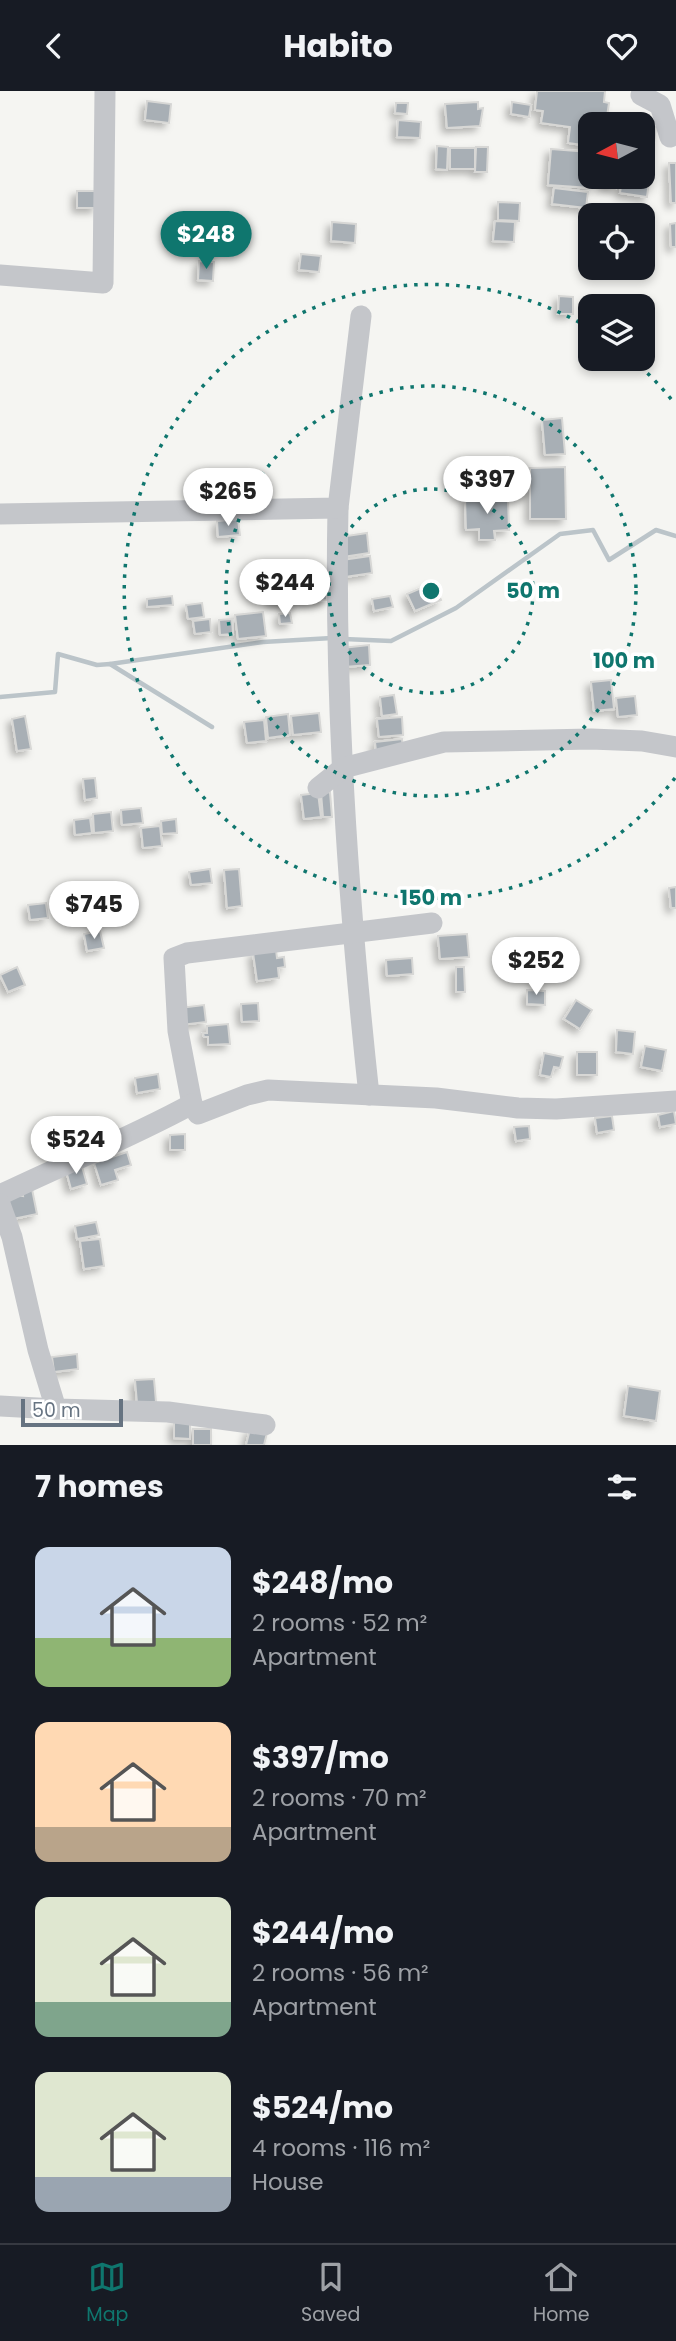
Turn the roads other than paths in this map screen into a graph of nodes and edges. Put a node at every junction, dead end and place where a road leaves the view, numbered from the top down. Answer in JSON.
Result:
{"nodes":[{"id":1,"x":105,"y":91,"type":"edge"},
{"id":2,"x":638,"y":94,"type":"edge"},
{"id":3,"x":670,"y":137,"type":"dead end"},
{"id":4,"x":0,"y":275,"type":"edge"},
{"id":5,"x":361,"y":316,"type":"dead end"},
{"id":6,"x":338,"y":508,"type":"junction"},
{"id":7,"x":0,"y":514,"type":"edge"},
{"id":8,"x":676,"y":747,"type":"edge"},
{"id":9,"x":343,"y":768,"type":"junction"},
{"id":10,"x":318,"y":788,"type":"dead end"},
{"id":11,"x":432,"y":923,"type":"dead end"},
{"id":12,"x":355,"y":932,"type":"junction"},
{"id":13,"x":369,"y":1095,"type":"junction"},
{"id":14,"x":676,"y":1101,"type":"edge"},
{"id":15,"x":192,"y":1104,"type":"junction"},
{"id":16,"x":0,"y":1195,"type":"edge"},
{"id":17,"x":0,"y":1204,"type":"edge"},
{"id":18,"x":0,"y":1406,"type":"edge"},
{"id":19,"x":56,"y":1409,"type":"junction"},
{"id":20,"x":265,"y":1425,"type":"dead end"}],
"edges":[{"from":1,"to":4,"type":"street"},
{"from":2,"to":3,"type":"street"},
{"from":5,"to":6,"type":"street"},
{"from":6,"to":7,"type":"street"},
{"from":6,"to":9,"type":"street"},
{"from":8,"to":9,"type":"street"},
{"from":9,"to":10,"type":"street"},
{"from":9,"to":12,"type":"street"},
{"from":11,"to":12,"type":"street"},
{"from":12,"to":13,"type":"street"},
{"from":12,"to":15,"type":"street"},
{"from":13,"to":14,"type":"street"},
{"from":13,"to":15,"type":"street"},
{"from":15,"to":16,"type":"street"},
{"from":17,"to":19,"type":"street"},
{"from":18,"to":19,"type":"street"},
{"from":19,"to":20,"type":"street"}]}
